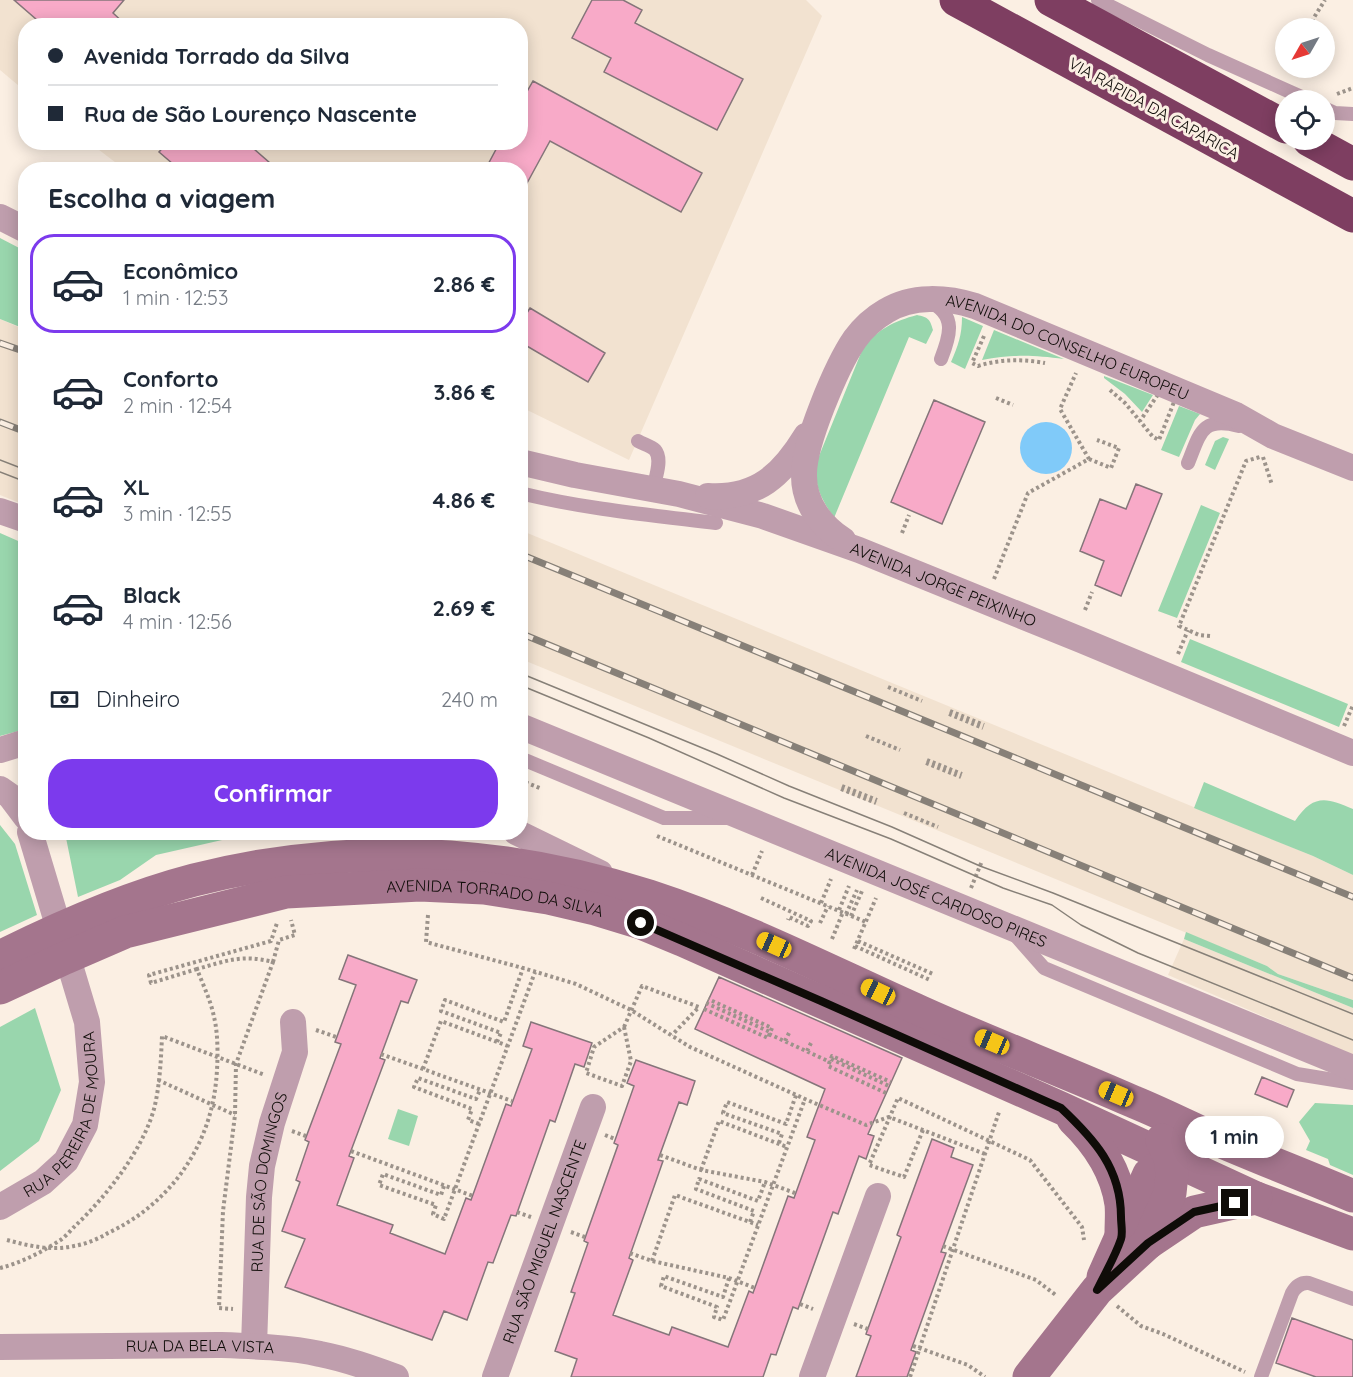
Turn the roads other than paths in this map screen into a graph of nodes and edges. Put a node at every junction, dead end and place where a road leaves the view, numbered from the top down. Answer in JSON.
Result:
{"nodes":[{"id":1,"x":956,"y":0,"type":"edge"},
{"id":2,"x":1051,"y":0,"type":"edge"},
{"id":3,"x":1098,"y":0,"type":"edge"},
{"id":4,"x":1286,"y":90,"type":"edge"},
{"id":5,"x":1335,"y":113,"type":"edge"},
{"id":6,"x":1353,"y":114,"type":"edge"},
{"id":7,"x":1275,"y":121,"type":"edge"},
{"id":8,"x":1327,"y":150,"type":"edge"},
{"id":9,"x":1353,"y":164,"type":"edge"},
{"id":10,"x":1353,"y":216,"type":"edge"},
{"id":11,"x":0,"y":217,"type":"edge"},
{"id":12,"x":18,"y":226,"type":"edge"},
{"id":13,"x":925,"y":300,"type":"junction"},
{"id":14,"x":941,"y":359,"type":"dead end"},
{"id":15,"x":822,"y":407,"type":"junction"},
{"id":16,"x":638,"y":441,"type":"dead end"},
{"id":17,"x":1268,"y":449,"type":"junction"},
{"id":18,"x":1188,"y":463,"type":"dead end"},
{"id":19,"x":528,"y":464,"type":"edge"},
{"id":20,"x":1353,"y":468,"type":"edge"},
{"id":21,"x":653,"y":489,"type":"junction"},
{"id":22,"x":678,"y":494,"type":"junction"},
{"id":23,"x":528,"y":495,"type":"edge"},
{"id":24,"x":0,"y":511,"type":"edge"},
{"id":25,"x":18,"y":517,"type":"edge"},
{"id":26,"x":716,"y":523,"type":"dead end"},
{"id":27,"x":859,"y":550,"type":"junction"},
{"id":28,"x":528,"y":729,"type":"edge"},
{"id":29,"x":18,"y":744,"type":"edge"},
{"id":30,"x":0,"y":750,"type":"edge"},
{"id":31,"x":1353,"y":753,"type":"edge"},
{"id":32,"x":528,"y":761,"type":"edge"},
{"id":33,"x":0,"y":789,"type":"edge"},
{"id":34,"x":18,"y":806,"type":"edge"},
{"id":35,"x":745,"y":818,"type":"junction"},
{"id":36,"x":528,"y":838,"type":"edge"},
{"id":37,"x":32,"y":840,"type":"edge"},
{"id":38,"x":650,"y":896,"type":"junction"},
{"id":39,"x":124,"y":918,"type":"junction"},
{"id":40,"x":1008,"y":926,"type":"junction"},
{"id":41,"x":0,"y":957,"type":"edge"},
{"id":42,"x":0,"y":988,"type":"edge"},
{"id":43,"x":293,"y":1022,"type":"dead end"},
{"id":44,"x":1353,"y":1068,"type":"edge"},
{"id":45,"x":1353,"y":1083,"type":"edge"},
{"id":46,"x":1137,"y":1103,"type":"junction"},
{"id":47,"x":593,"y":1107,"type":"dead end"},
{"id":48,"x":1061,"y":1108,"type":"junction"},
{"id":49,"x":1215,"y":1139,"type":"junction"},
{"id":50,"x":1170,"y":1158,"type":"junction"},
{"id":51,"x":878,"y":1196,"type":"dead end"},
{"id":52,"x":1353,"y":1196,"type":"edge"},
{"id":53,"x":1256,"y":1198,"type":"junction"},
{"id":54,"x":0,"y":1206,"type":"edge"},
{"id":55,"x":1353,"y":1234,"type":"edge"},
{"id":56,"x":1135,"y":1240,"type":"junction"},
{"id":57,"x":1353,"y":1299,"type":"edge"},
{"id":58,"x":254,"y":1346,"type":"junction"},
{"id":59,"x":0,"y":1347,"type":"edge"},
{"id":60,"x":396,"y":1377,"type":"edge"},
{"id":61,"x":495,"y":1377,"type":"edge"},
{"id":62,"x":812,"y":1377,"type":"edge"},
{"id":63,"x":1029,"y":1377,"type":"edge"},
{"id":64,"x":1262,"y":1377,"type":"edge"}],
"edges":[{"from":1,"to":10,"type":"highway","name":"VIA RÁPIDA DA CAPARICA"},
{"from":2,"to":7,"type":"highway"},
{"from":3,"to":4,"type":"lane"},
{"from":5,"to":6,"type":"lane"},
{"from":8,"to":9,"type":"highway"},
{"from":11,"to":12,"type":"street"},
{"from":13,"to":14,"type":"lane"},
{"from":13,"to":15,"type":"street","name":"AVENIDA DO CONSELHO EUROPEU"},
{"from":13,"to":17,"type":"street","name":"AVENIDA DO CONSELHO EUROPEU"},
{"from":15,"to":22,"type":"street","name":"AVENIDA DO CONSELHO EUROPEU"},
{"from":15,"to":27,"type":"street","name":"AVENIDA DO CONSELHO EUROPEU"},
{"from":16,"to":21,"type":"lane"},
{"from":17,"to":18,"type":"lane"},
{"from":17,"to":20,"type":"street","name":"AVENIDA DO CONSELHO EUROPEU"},
{"from":19,"to":21,"type":"street","name":"AVENIDA JORGE PEIXINHO"},
{"from":21,"to":22,"type":"street","name":"AVENIDA JORGE PEIXINHO"},
{"from":22,"to":27,"type":"street","name":"AVENIDA JORGE PEIXINHO"},
{"from":23,"to":26,"type":"lane"},
{"from":24,"to":25,"type":"street"},
{"from":27,"to":31,"type":"street","name":"AVENIDA JORGE PEIXINHO"},
{"from":28,"to":35,"type":"street","name":"AVENIDA JOSÉ CARDOSO PIRES"},
{"from":29,"to":30,"type":"street"},
{"from":32,"to":35,"type":"lane"},
{"from":33,"to":34,"type":"street"},
{"from":35,"to":40,"type":"street","name":"AVENIDA JOSÉ CARDOSO PIRES"},
{"from":36,"to":38,"type":"street"},
{"from":37,"to":54,"type":"street","name":"RUA PEREIRA DE MOURA"},
{"from":38,"to":39,"type":"main road","name":"AVENIDA TORRADO DA SILVA"},
{"from":38,"to":46,"type":"main road","name":"AVENIDA TORRADO DA SILVA"},
{"from":39,"to":41,"type":"main road","name":"AVENIDA TORRADO DA SILVA"},
{"from":39,"to":42,"type":"main road","name":"AVENIDA TORRADO DA SILVA"},
{"from":39,"to":48,"type":"main road","name":"AVENIDA TORRADO DA SILVA"},
{"from":40,"to":44,"type":"street","name":"AVENIDA JOSÉ CARDOSO PIRES"},
{"from":40,"to":45,"type":"lane"},
{"from":43,"to":58,"type":"street","name":"RUA DE SÃO DOMINGOS"},
{"from":46,"to":49,"type":"main road","name":"AVENIDA TORRADO DA SILVA"},
{"from":46,"to":50,"type":"main road","name":"AVENIDA TORRADO DA SILVA"},
{"from":47,"to":61,"type":"street","name":"RUA SÃO MIGUEL NASCENTE"},
{"from":48,"to":50,"type":"main road","name":"AVENIDA TORRADO DA SILVA"},
{"from":48,"to":56,"type":"main road"},
{"from":49,"to":50,"type":"main road"},
{"from":49,"to":52,"type":"main road","name":"AVENIDA TORRADO DA SILVA"},
{"from":50,"to":53,"type":"main road","name":"AVENIDA TORRADO DA SILVA"},
{"from":50,"to":56,"type":"main road"},
{"from":51,"to":62,"type":"street"},
{"from":53,"to":55,"type":"main road","name":"AVENIDA TORRADO DA SILVA"},
{"from":53,"to":56,"type":"main road"},
{"from":56,"to":63,"type":"main road"},
{"from":57,"to":64,"type":"lane"},
{"from":58,"to":59,"type":"street","name":"RUA DA BELA VISTA"},
{"from":58,"to":60,"type":"street","name":"RUA DA BELA VISTA"}]}
